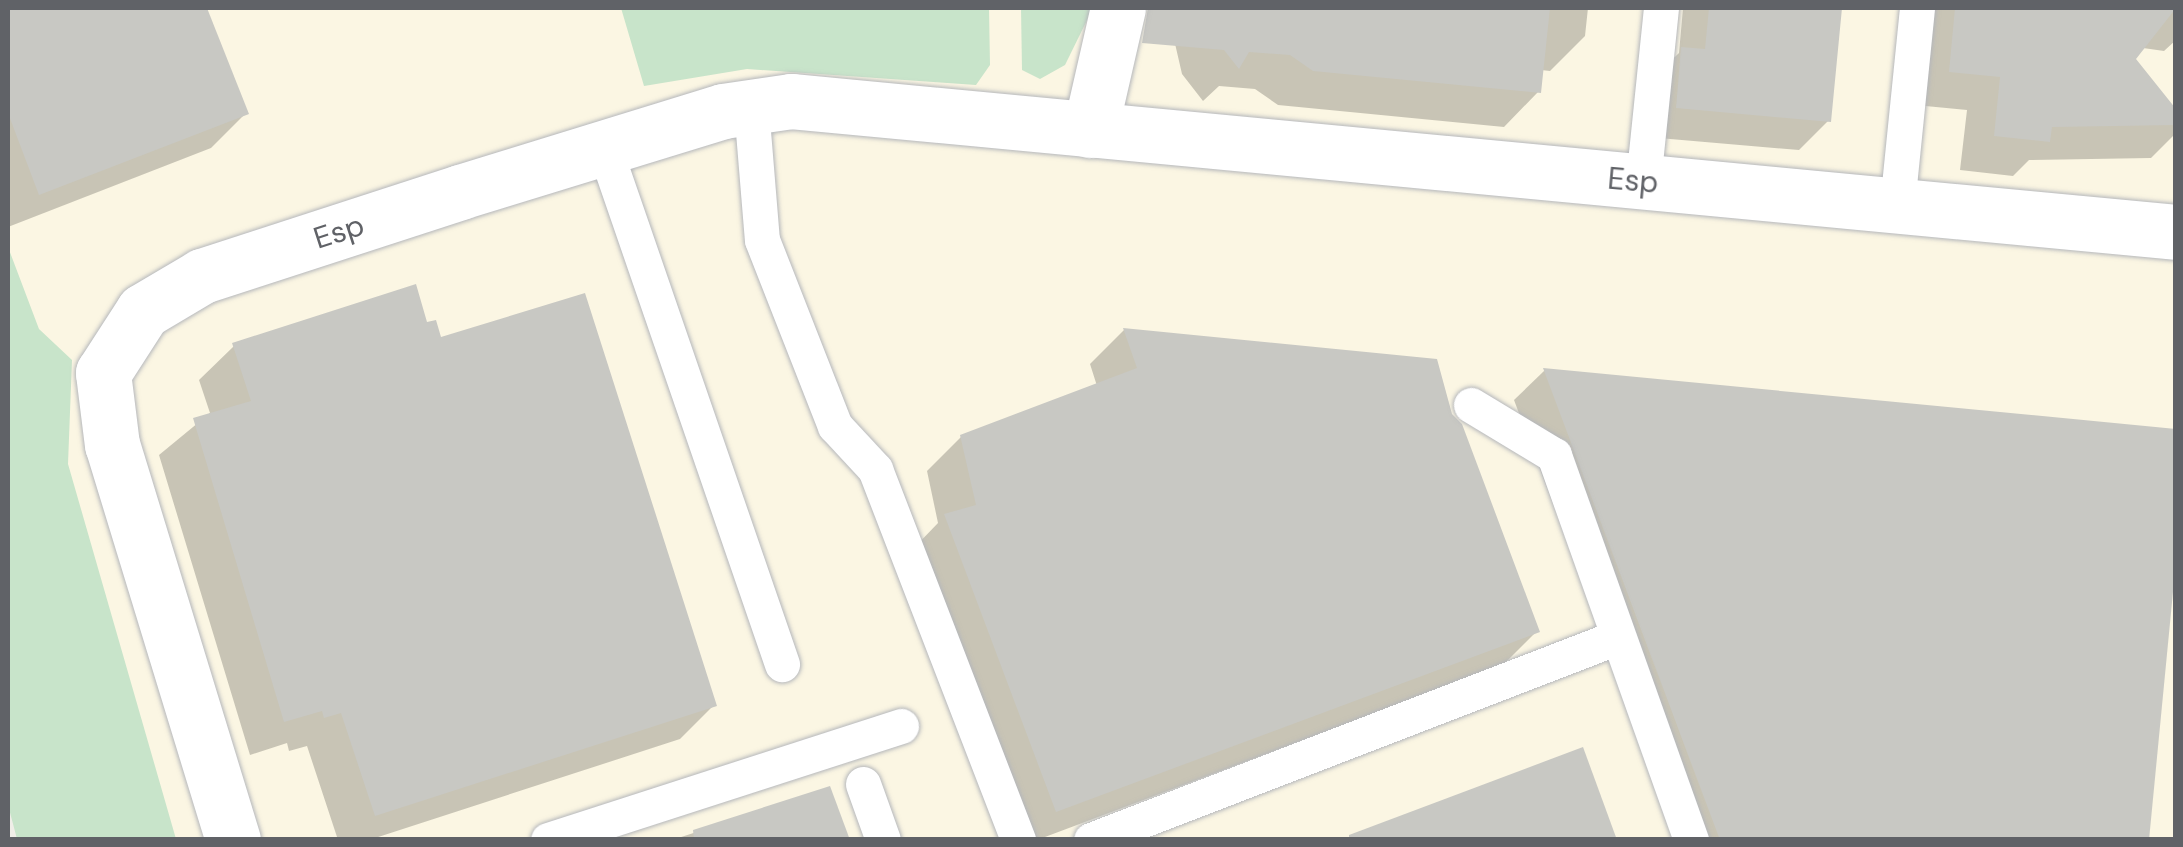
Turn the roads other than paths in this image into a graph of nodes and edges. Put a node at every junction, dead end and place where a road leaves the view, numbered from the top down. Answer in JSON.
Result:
{"nodes":[{"id":1,"x":1118,"y":8,"type":"edge"},
{"id":2,"x":1661,"y":8,"type":"edge"},
{"id":3,"x":1917,"y":8,"type":"edge"},
{"id":4,"x":751,"y":107,"type":"junction"},
{"id":5,"x":1090,"y":130,"type":"junction"},
{"id":6,"x":604,"y":147,"type":"junction"},
{"id":7,"x":1643,"y":182,"type":"junction"},
{"id":8,"x":1897,"y":206,"type":"junction"},
{"id":9,"x":2176,"y":232,"type":"edge"},
{"id":10,"x":1471,"y":404,"type":"dead end"},
{"id":11,"x":1615,"y":638,"type":"junction"},
{"id":12,"x":782,"y":664,"type":"dead end"},
{"id":13,"x":902,"y":726,"type":"dead end"},
{"id":14,"x":863,"y":784,"type":"dead end"},
{"id":15,"x":233,"y":840,"type":"edge"},
{"id":16,"x":548,"y":840,"type":"edge"},
{"id":17,"x":883,"y":840,"type":"edge"},
{"id":18,"x":1018,"y":840,"type":"edge"},
{"id":19,"x":1091,"y":840,"type":"edge"},
{"id":20,"x":1690,"y":840,"type":"edge"}],
"edges":[{"from":1,"to":5,"type":"street"},
{"from":2,"to":7,"type":"lane"},
{"from":3,"to":8,"type":"lane"},
{"from":4,"to":5,"type":"street","name":"Esp"},
{"from":4,"to":6,"type":"street","name":"Esp"},
{"from":4,"to":18,"type":"lane"},
{"from":5,"to":7,"type":"street","name":"Esp"},
{"from":6,"to":12,"type":"lane"},
{"from":6,"to":15,"type":"street","name":"Esp"},
{"from":7,"to":8,"type":"street","name":"Esp"},
{"from":8,"to":9,"type":"street","name":"Esp"},
{"from":10,"to":11,"type":"lane"},
{"from":11,"to":19,"type":"lane"},
{"from":11,"to":20,"type":"lane"},
{"from":13,"to":16,"type":"lane"},
{"from":14,"to":17,"type":"lane"}]}
